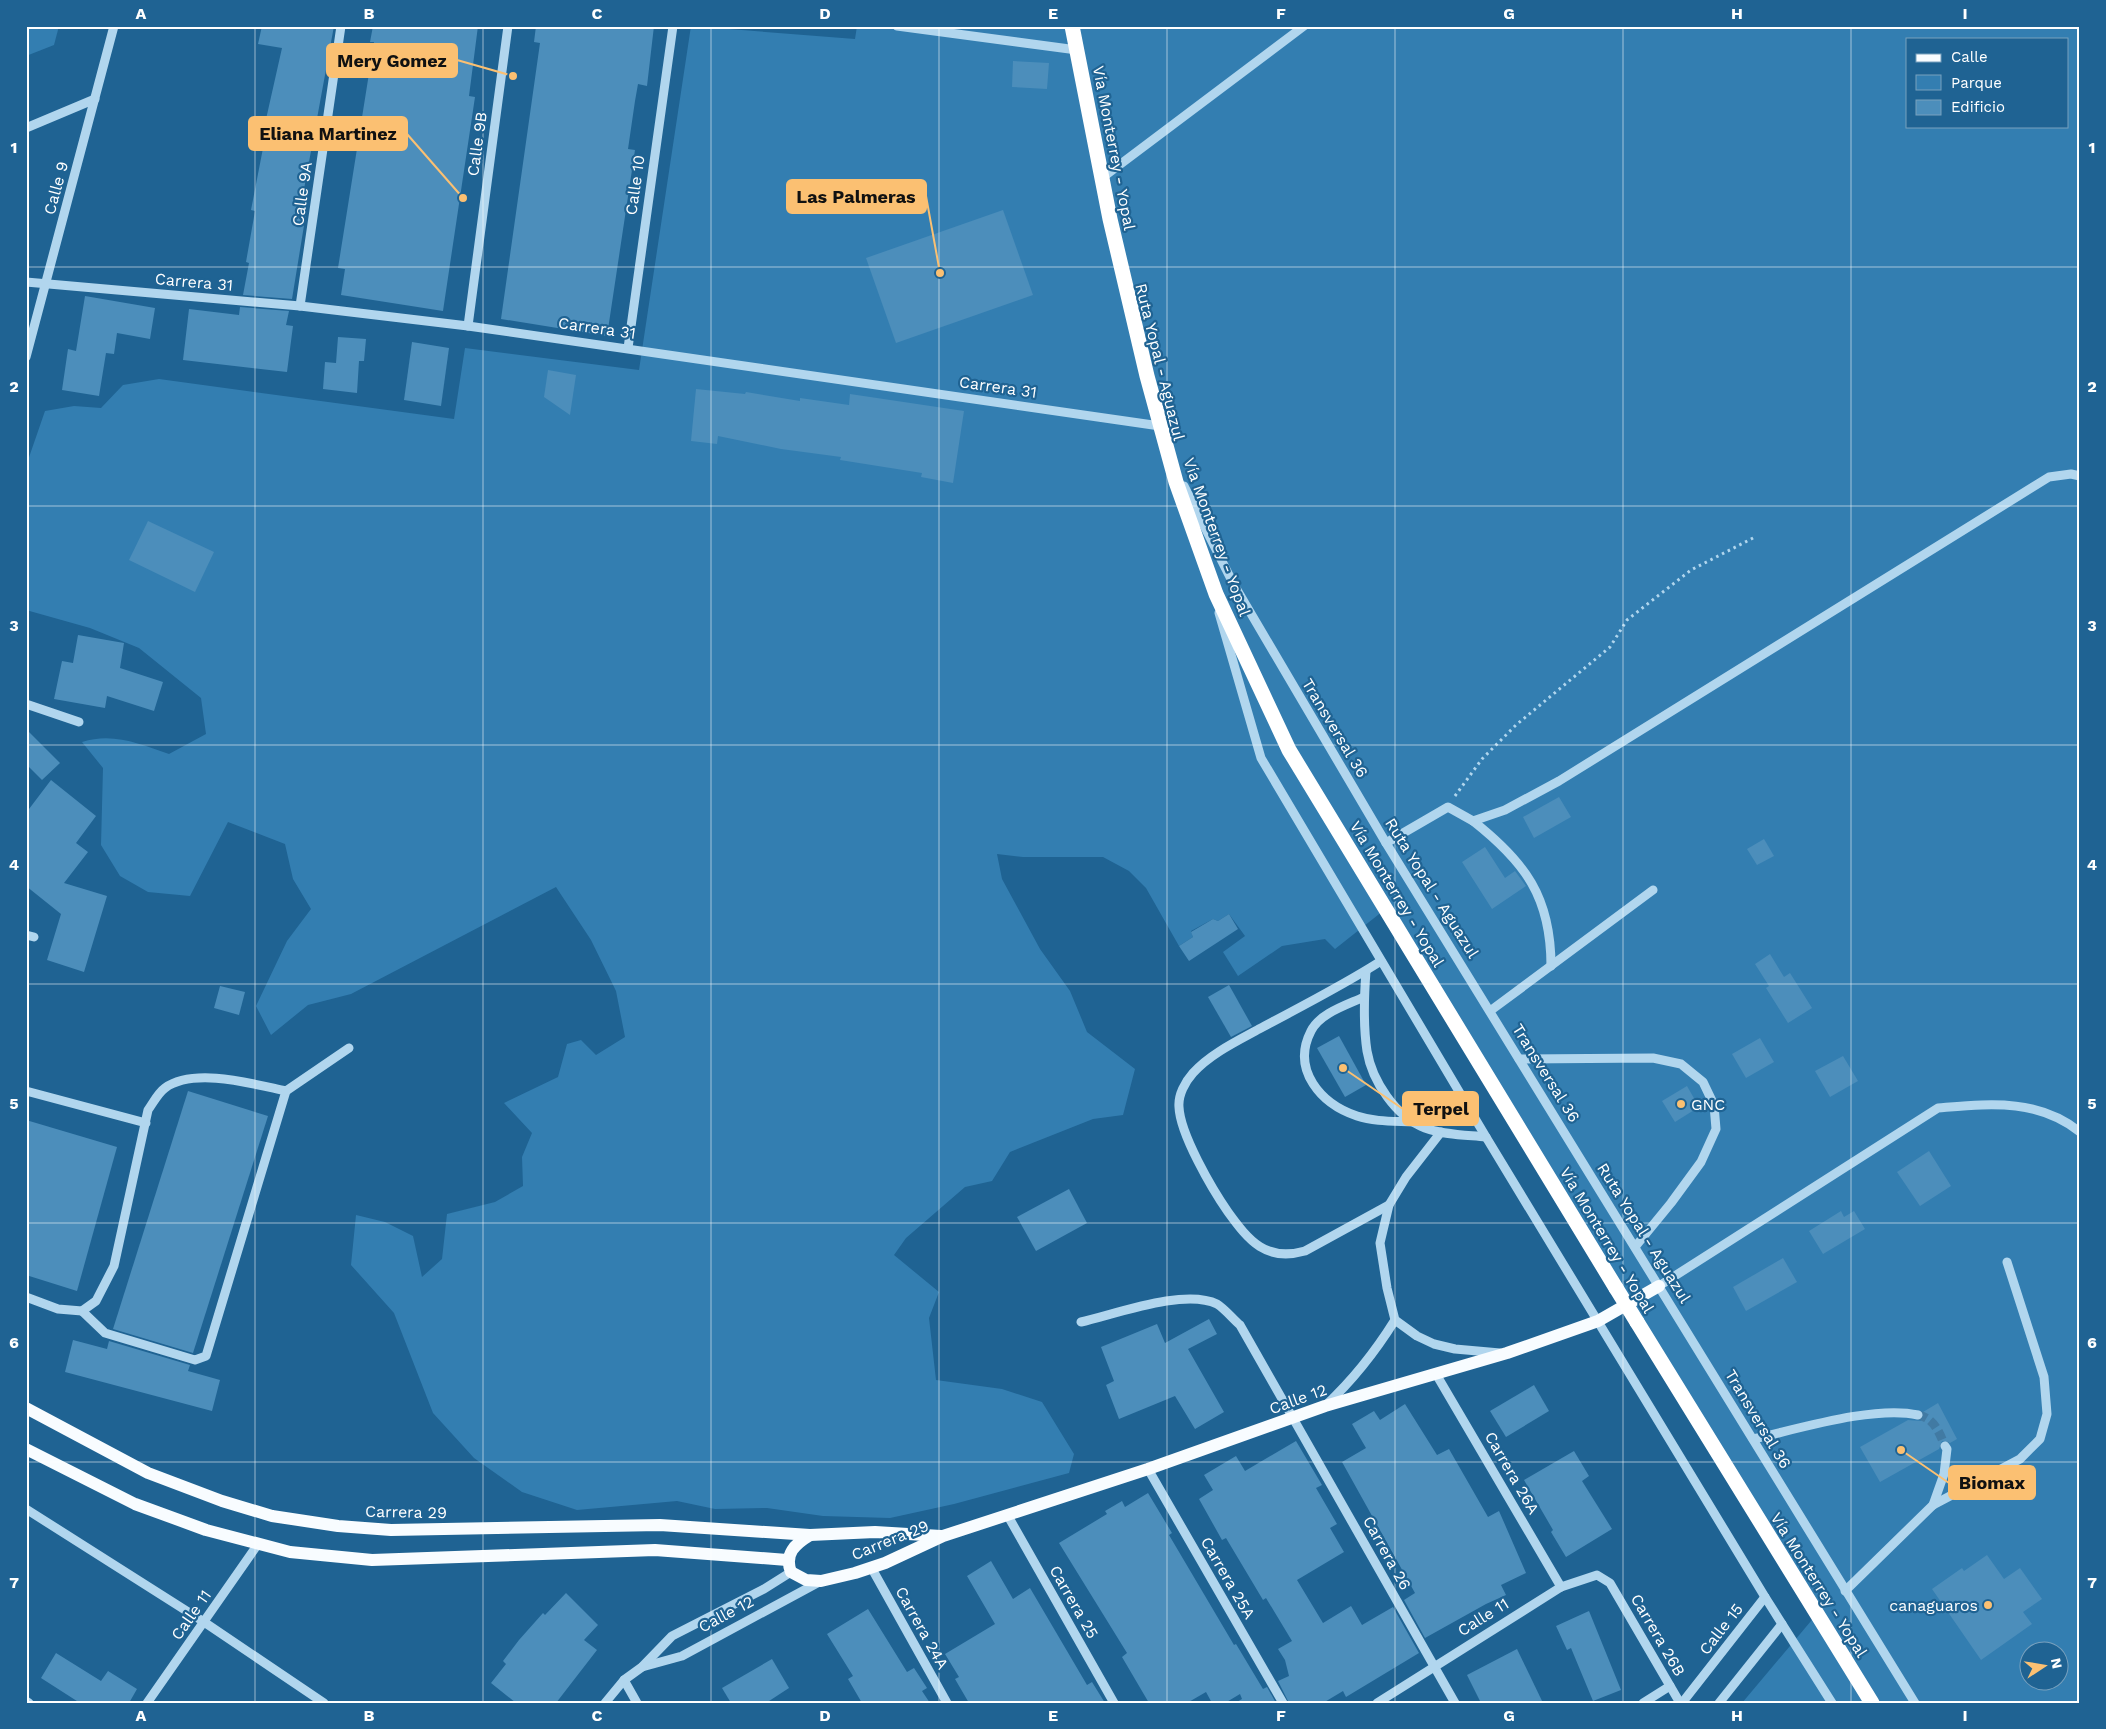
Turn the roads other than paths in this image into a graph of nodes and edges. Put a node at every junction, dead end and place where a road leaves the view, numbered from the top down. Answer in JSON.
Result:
{"nodes":[{"id":1,"x":114,"y":26,"type":"edge"},
{"id":2,"x":341,"y":26,"type":"edge"},
{"id":3,"x":508,"y":26,"type":"edge"},
{"id":4,"x":673,"y":26,"type":"edge"},
{"id":5,"x":897,"y":26,"type":"edge"},
{"id":6,"x":1072,"y":26,"type":"edge"},
{"id":7,"x":1304,"y":26,"type":"edge"},
{"id":8,"x":1077,"y":50,"type":"junction"},
{"id":9,"x":95,"y":99,"type":"junction"},
{"id":10,"x":26,"y":128,"type":"edge"},
{"id":11,"x":1102,"y":178,"type":"junction"},
{"id":12,"x":26,"y":282,"type":"edge"},
{"id":13,"x":46,"y":285,"type":"junction"},
{"id":14,"x":300,"y":306,"type":"junction"},
{"id":15,"x":468,"y":326,"type":"junction"},
{"id":16,"x":628,"y":348,"type":"junction"},
{"id":17,"x":26,"y":357,"type":"edge"},
{"id":18,"x":1160,"y":426,"type":"junction"},
{"id":19,"x":1167,"y":451,"type":"joint"},
{"id":20,"x":2080,"y":476,"type":"edge"},
{"id":21,"x":1203,"y":541,"type":"junction"},
{"id":22,"x":26,"y":704,"type":"edge"},
{"id":23,"x":79,"y":722,"type":"dead end"},
{"id":24,"x":1473,"y":821,"type":"junction"},
{"id":25,"x":1386,"y":843,"type":"junction"},
{"id":26,"x":1653,"y":890,"type":"dead end"},
{"id":27,"x":1381,"y":961,"type":"junction"},
{"id":28,"x":1550,"y":966,"type":"junction"},
{"id":29,"x":1366,"y":971,"type":"junction"},
{"id":30,"x":1364,"y":997,"type":"junction"},
{"id":31,"x":1490,"y":1011,"type":"junction"},
{"id":32,"x":349,"y":1048,"type":"dead end"},
{"id":33,"x":1520,"y":1059,"type":"junction"},
{"id":34,"x":26,"y":1091,"type":"edge"},
{"id":35,"x":286,"y":1091,"type":"junction"},
{"id":36,"x":1414,"y":1122,"type":"junction"},
{"id":37,"x":146,"y":1123,"type":"junction"},
{"id":38,"x":1441,"y":1132,"type":"junction"},
{"id":39,"x":2080,"y":1132,"type":"edge"},
{"id":40,"x":1486,"y":1137,"type":"junction"},
{"id":41,"x":1389,"y":1205,"type":"junction"},
{"id":42,"x":1635,"y":1246,"type":"junction"},
{"id":43,"x":2007,"y":1262,"type":"dead end"},
{"id":44,"x":1659,"y":1286,"type":"junction"},
{"id":45,"x":26,"y":1297,"type":"edge"},
{"id":46,"x":82,"y":1311,"type":"junction"},
{"id":47,"x":1395,"y":1320,"type":"junction"},
{"id":48,"x":1598,"y":1321,"type":"junction"},
{"id":49,"x":1081,"y":1322,"type":"dead end"},
{"id":50,"x":1506,"y":1354,"type":"junction"},
{"id":51,"x":1436,"y":1374,"type":"junction"},
{"id":52,"x":1325,"y":1406,"type":"junction"},
{"id":53,"x":26,"y":1408,"type":"edge"},
{"id":54,"x":1918,"y":1415,"type":"tunnel mouth"},
{"id":55,"x":1294,"y":1418,"type":"junction"},
{"id":56,"x":1753,"y":1439,"type":"junction"},
{"id":57,"x":1945,"y":1446,"type":"tunnel mouth"},
{"id":58,"x":26,"y":1449,"type":"edge"},
{"id":59,"x":1148,"y":1469,"type":"junction"},
{"id":60,"x":1933,"y":1506,"type":"junction"},
{"id":61,"x":26,"y":1509,"type":"edge"},
{"id":62,"x":1008,"y":1516,"type":"junction"},
{"id":63,"x":810,"y":1535,"type":"junction"},
{"id":64,"x":943,"y":1536,"type":"junction"},
{"id":65,"x":258,"y":1544,"type":"junction"},
{"id":66,"x":789,"y":1566,"type":"junction"},
{"id":67,"x":871,"y":1567,"type":"junction"},
{"id":68,"x":822,"y":1581,"type":"junction"},
{"id":69,"x":1610,"y":1583,"type":"joint"},
{"id":70,"x":1561,"y":1587,"type":"junction"},
{"id":71,"x":1845,"y":1591,"type":"junction"},
{"id":72,"x":1765,"y":1597,"type":"junction"},
{"id":73,"x":204,"y":1622,"type":"junction"},
{"id":74,"x":1782,"y":1624,"type":"junction"},
{"id":75,"x":1434,"y":1666,"type":"junction"},
{"id":76,"x":642,"y":1667,"type":"junction"},
{"id":77,"x":624,"y":1680,"type":"junction"},
{"id":78,"x":1670,"y":1686,"type":"junction"},
{"id":79,"x":26,"y":1701,"type":"edge"},
{"id":80,"x":29,"y":1703,"type":"edge"},
{"id":81,"x":147,"y":1703,"type":"edge"},
{"id":82,"x":324,"y":1703,"type":"edge"},
{"id":83,"x":605,"y":1703,"type":"edge"},
{"id":84,"x":637,"y":1703,"type":"edge"},
{"id":85,"x":947,"y":1703,"type":"edge"},
{"id":86,"x":1114,"y":1703,"type":"edge"},
{"id":87,"x":1283,"y":1703,"type":"edge"},
{"id":88,"x":1377,"y":1703,"type":"edge"},
{"id":89,"x":1455,"y":1703,"type":"edge"},
{"id":90,"x":1643,"y":1703,"type":"edge"},
{"id":91,"x":1681,"y":1703,"type":"edge"},
{"id":92,"x":1719,"y":1703,"type":"edge"},
{"id":93,"x":1832,"y":1703,"type":"edge"},
{"id":94,"x":1872,"y":1703,"type":"edge"},
{"id":95,"x":1915,"y":1703,"type":"edge"}],
"edges":[{"from":1,"to":9,"type":"street"},
{"from":2,"to":14,"type":"street","name":"Calle 9A"},
{"from":3,"to":15,"type":"street","name":"Calle 9B"},
{"from":4,"to":16,"type":"street","name":"Calle 10"},
{"from":5,"to":8,"type":"street"},
{"from":6,"to":8,"type":"street","name":"Ruta Yopal - Aguazul"},
{"from":7,"to":11,"type":"street"},
{"from":8,"to":11,"type":"street","name":"Ruta Yopal - Aguazul"},
{"from":9,"to":10,"type":"street"},
{"from":9,"to":13,"type":"street"},
{"from":11,"to":18,"type":"street","name":"Ruta Yopal - Aguazul"},
{"from":12,"to":13,"type":"street","name":"Carrera 31"},
{"from":13,"to":14,"type":"street","name":"Carrera 31"},
{"from":13,"to":17,"type":"street"},
{"from":14,"to":15,"type":"street","name":"Carrera 31"},
{"from":15,"to":16,"type":"street","name":"Carrera 31"},
{"from":16,"to":18,"type":"street","name":"Carrera 31"},
{"from":18,"to":19,"type":"street","name":"Ruta Yopal - Aguazul"},
{"from":19,"to":21,"type":"highway","name":"Vía Monterrey - Yopal"},
{"from":20,"to":24,"type":"street"},
{"from":21,"to":25,"type":"street","name":"Ruta Yopal - Aguazul"},
{"from":21,"to":27,"type":"street"},
{"from":21,"to":94,"type":"highway","name":"Vía Monterrey - Yopal","bridge":true},
{"from":22,"to":23,"type":"street"},
{"from":24,"to":25,"type":"street"},
{"from":24,"to":28,"type":"street"},
{"from":25,"to":31,"type":"street","name":"Ruta Yopal - Aguazul"},
{"from":26,"to":28,"type":"street"},
{"from":27,"to":29,"type":"street"},
{"from":27,"to":40,"type":"street"},
{"from":28,"to":31,"type":"street"},
{"from":29,"to":30,"type":"street"},
{"from":29,"to":41,"type":"street"},
{"from":30,"to":36,"type":"street"},
{"from":30,"to":36,"type":"street"},
{"from":31,"to":33,"type":"street","name":"Ruta Yopal - Aguazul"},
{"from":32,"to":35,"type":"street"},
{"from":33,"to":42,"type":"street","name":"Transversal 36"},
{"from":33,"to":42,"type":"street"},
{"from":33,"to":44,"type":"street","name":"Ruta Yopal - Aguazul"},
{"from":34,"to":37,"type":"street"},
{"from":35,"to":37,"type":"street"},
{"from":35,"to":46,"type":"street"},
{"from":36,"to":38,"type":"street"},
{"from":37,"to":46,"type":"street"},
{"from":38,"to":40,"type":"street"},
{"from":38,"to":41,"type":"street"},
{"from":39,"to":44,"type":"street"},
{"from":40,"to":48,"type":"street"},
{"from":41,"to":47,"type":"street"},
{"from":42,"to":44,"type":"street","name":"Transversal 36"},
{"from":43,"to":60,"type":"street"},
{"from":44,"to":48,"type":"main road","name":"Calle 12"},
{"from":44,"to":56,"type":"street","name":"Ruta Yopal - Aguazul"},
{"from":45,"to":46,"type":"street"},
{"from":47,"to":50,"type":"street"},
{"from":47,"to":52,"type":"street"},
{"from":48,"to":50,"type":"main road","name":"Calle 12"},
{"from":48,"to":72,"type":"street"},
{"from":49,"to":55,"type":"street","name":"Carrera 26"},
{"from":50,"to":51,"type":"main road","name":"Calle 12"},
{"from":51,"to":52,"type":"main road","name":"Calle 12"},
{"from":51,"to":70,"type":"street","name":"Carrera 26A"},
{"from":52,"to":55,"type":"main road","name":"Calle 12"},
{"from":53,"to":63,"type":"main road","name":"Carrera 29"},
{"from":54,"to":56,"type":"street"},
{"from":55,"to":59,"type":"main road","name":"Calle 12"},
{"from":55,"to":75,"type":"street","name":"Carrera 26"},
{"from":56,"to":71,"type":"street","name":"Ruta Yopal - Aguazul"},
{"from":57,"to":60,"type":"street"},
{"from":58,"to":65,"type":"main road","name":"Carrera 29"},
{"from":59,"to":62,"type":"main road","name":"Calle 12"},
{"from":59,"to":87,"type":"street","name":"Carrera 25A"},
{"from":60,"to":71,"type":"street"},
{"from":61,"to":73,"type":"street"},
{"from":62,"to":64,"type":"main road","name":"Calle 12"},
{"from":62,"to":86,"type":"street","name":"Carrera 25"},
{"from":63,"to":64,"type":"main road","name":"Carrera 29"},
{"from":63,"to":66,"type":"main road"},
{"from":64,"to":67,"type":"main road","name":"Carrera 29"},
{"from":65,"to":66,"type":"main road","name":"Carrera 29"},
{"from":65,"to":73,"type":"street","name":"Calle 11"},
{"from":66,"to":68,"type":"main road","name":"Carrera 29"},
{"from":66,"to":76,"type":"street","name":"Calle 12"},
{"from":67,"to":68,"type":"main road","name":"Carrera 29"},
{"from":67,"to":85,"type":"street","name":"Carrera 24A"},
{"from":68,"to":76,"type":"street","name":"Calle 12"},
{"from":69,"to":70,"type":"street","name":"Calle 11"},
{"from":69,"to":78,"type":"street","name":"Carrera 26B"},
{"from":70,"to":75,"type":"street","name":"Calle 11"},
{"from":71,"to":95,"type":"street","name":"Ruta Yopal - Aguazul"},
{"from":72,"to":74,"type":"street"},
{"from":72,"to":91,"type":"street","name":"Calle 15"},
{"from":73,"to":81,"type":"street","name":"Calle 11"},
{"from":73,"to":82,"type":"street"},
{"from":74,"to":92,"type":"street"},
{"from":74,"to":93,"type":"street"},
{"from":75,"to":88,"type":"street","name":"Calle 11"},
{"from":75,"to":89,"type":"street","name":"Carrera 26"},
{"from":76,"to":77,"type":"street","name":"Calle 12"},
{"from":77,"to":83,"type":"street","name":"Calle 12"},
{"from":77,"to":84,"type":"street"},
{"from":78,"to":90,"type":"street"},
{"from":78,"to":91,"type":"street","name":"Carrera 26B"},
{"from":79,"to":80,"type":"street"}]}
